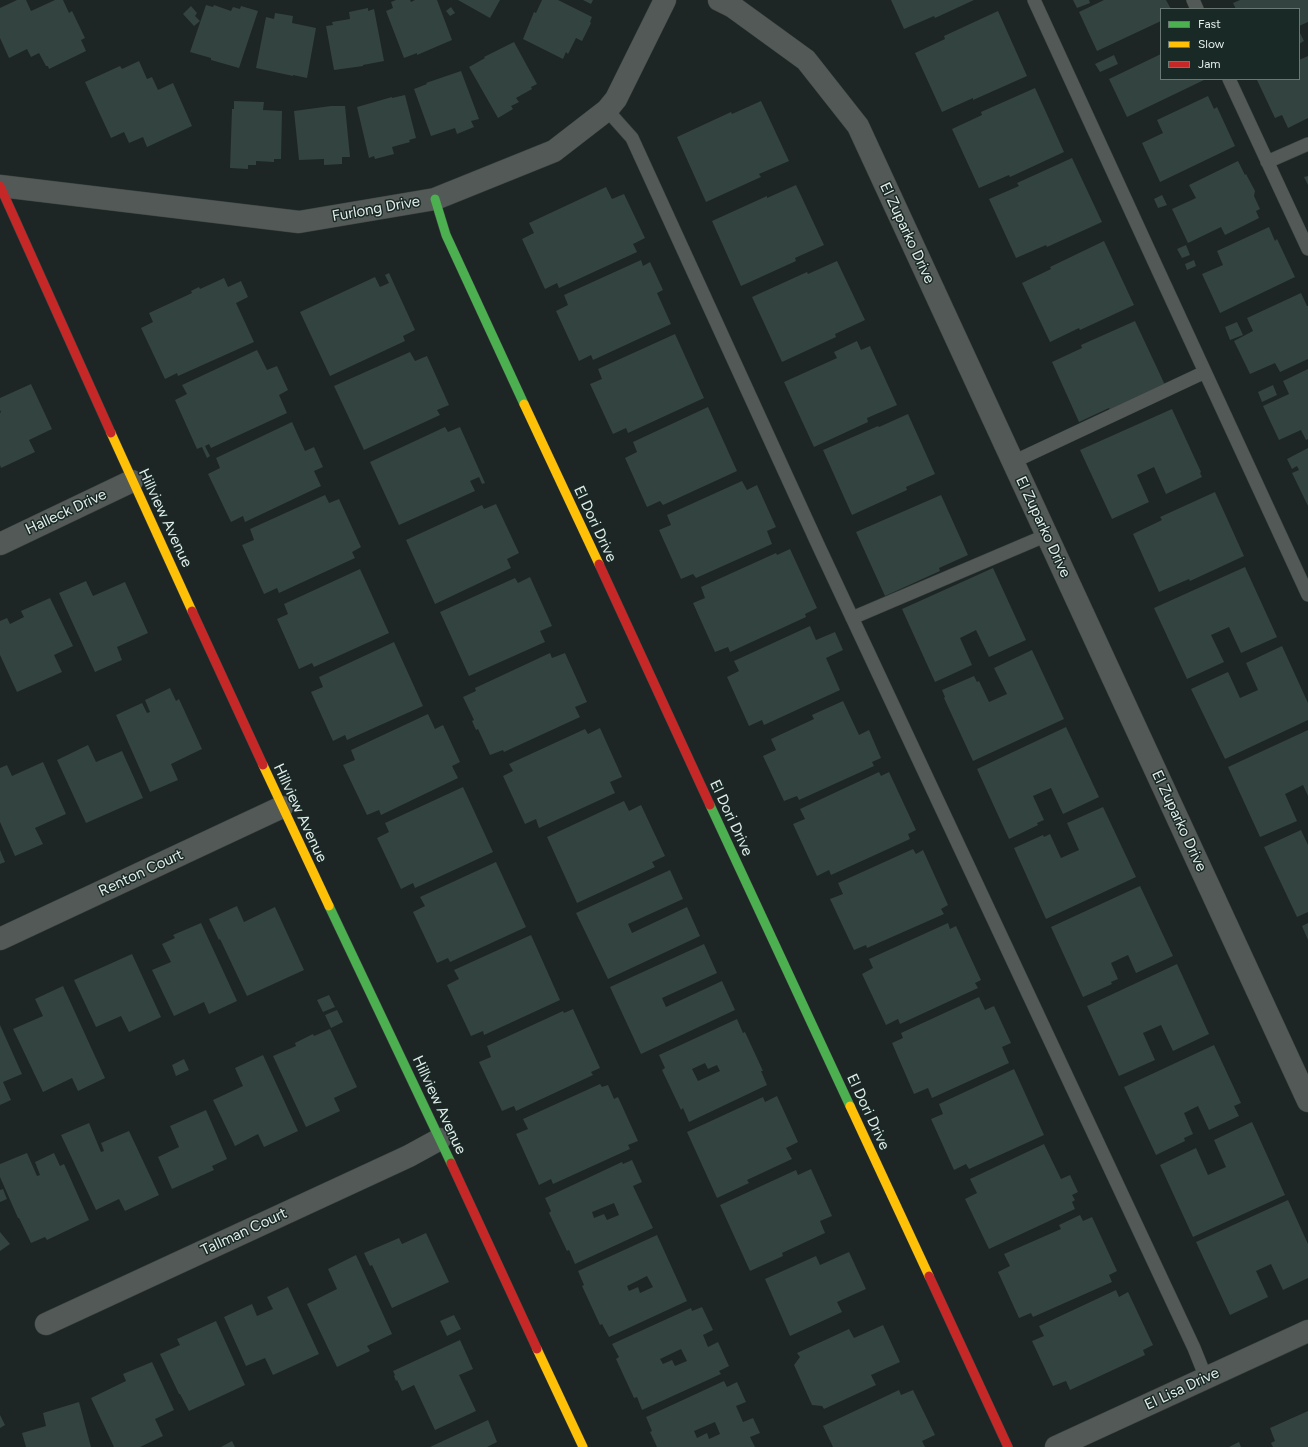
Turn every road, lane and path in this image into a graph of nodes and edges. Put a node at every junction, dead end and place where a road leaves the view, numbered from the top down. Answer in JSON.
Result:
{"nodes":[{"id":1,"x":665,"y":0,"type":"edge"},
{"id":2,"x":719,"y":0,"type":"edge"},
{"id":3,"x":1034,"y":0,"type":"edge"},
{"id":4,"x":1229,"y":80,"type":"edge"},
{"id":5,"x":607,"y":110,"type":"junction"},
{"id":6,"x":1308,"y":144,"type":"edge"},
{"id":7,"x":1267,"y":162,"type":"junction"},
{"id":8,"x":0,"y":186,"type":"edge"},
{"id":9,"x":434,"y":199,"type":"junction"},
{"id":10,"x":1308,"y":249,"type":"edge"},
{"id":11,"x":1204,"y":372,"type":"junction"},
{"id":12,"x":1013,"y":462,"type":"junction"},
{"id":13,"x":132,"y":481,"type":"junction"},
{"id":14,"x":1047,"y":535,"type":"junction"},
{"id":15,"x":0,"y":544,"type":"edge"},
{"id":16,"x":1308,"y":595,"type":"edge"},
{"id":17,"x":852,"y":618,"type":"junction"},
{"id":18,"x":282,"y":808,"type":"junction"},
{"id":19,"x":0,"y":939,"type":"edge"},
{"id":20,"x":1308,"y":1101,"type":"edge"},
{"id":21,"x":440,"y":1139,"type":"junction"},
{"id":22,"x":46,"y":1324,"type":"dead end"},
{"id":23,"x":1308,"y":1332,"type":"edge"},
{"id":24,"x":1206,"y":1378,"type":"junction"},
{"id":25,"x":583,"y":1447,"type":"edge"},
{"id":26,"x":1008,"y":1447,"type":"edge"},
{"id":27,"x":1056,"y":1447,"type":"edge"}],
"edges":[{"from":1,"to":5,"type":"street","name":"Furlong Drive"},
{"from":2,"to":12,"type":"street","name":"El Zuparko Drive"},
{"from":3,"to":11,"type":"lane"},
{"from":4,"to":7,"type":"lane"},
{"from":5,"to":9,"type":"street","name":"Furlong Drive"},
{"from":5,"to":17,"type":"lane"},
{"from":6,"to":7,"type":"lane"},
{"from":7,"to":10,"type":"lane"},
{"from":8,"to":9,"type":"street","name":"Furlong Drive"},
{"from":8,"to":13,"type":"street","name":"Hillview Avenue"},
{"from":9,"to":26,"type":"street","name":"El Dori Drive"},
{"from":11,"to":12,"type":"lane"},
{"from":11,"to":16,"type":"lane"},
{"from":12,"to":14,"type":"street","name":"El Zuparko Drive"},
{"from":13,"to":15,"type":"street","name":"Halleck Drive"},
{"from":13,"to":18,"type":"street","name":"Hillview Avenue"},
{"from":14,"to":17,"type":"lane"},
{"from":14,"to":20,"type":"street","name":"El Zuparko Drive"},
{"from":17,"to":24,"type":"lane"},
{"from":18,"to":19,"type":"street","name":"Renton Court"},
{"from":18,"to":21,"type":"street","name":"Hillview Avenue"},
{"from":21,"to":22,"type":"street","name":"Tallman Court"},
{"from":21,"to":25,"type":"street","name":"Hillview Avenue"},
{"from":23,"to":24,"type":"street","name":"El Lisa Drive"},
{"from":24,"to":27,"type":"street","name":"El Lisa Drive"}]}
